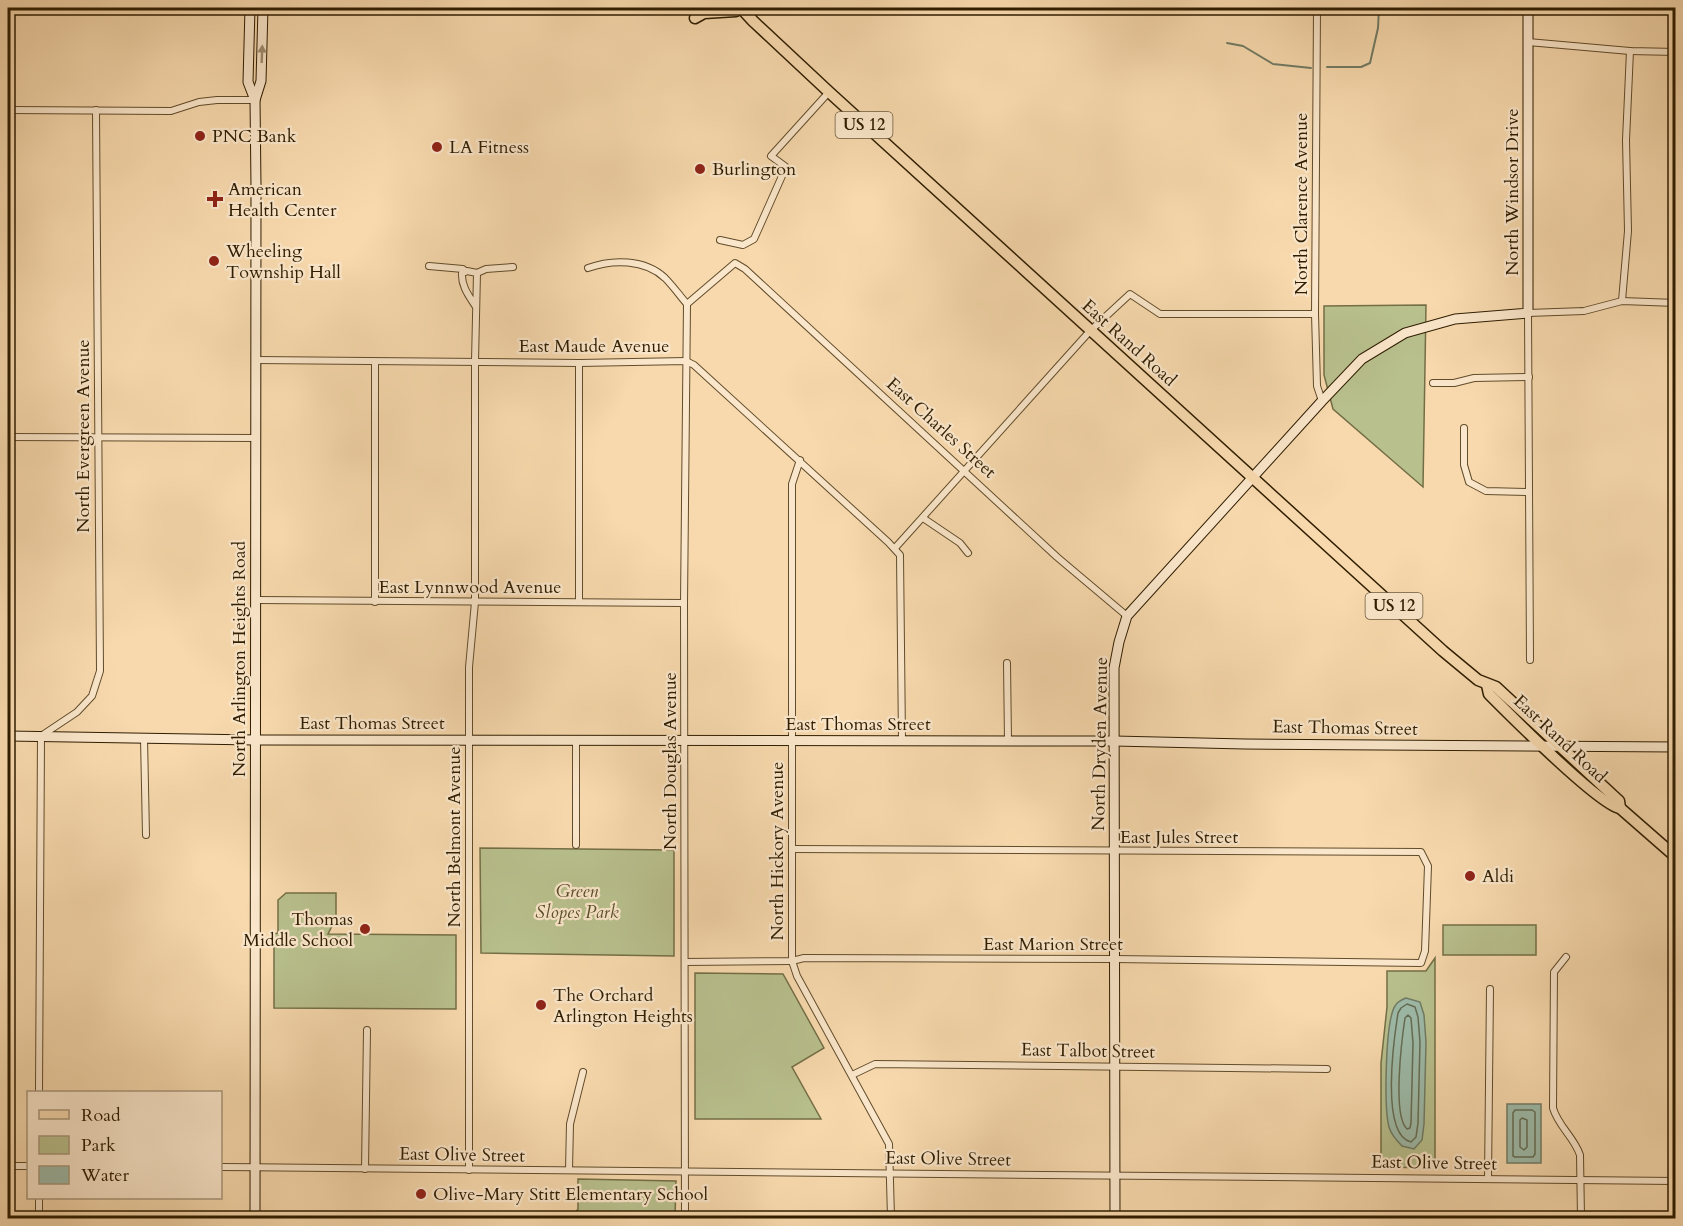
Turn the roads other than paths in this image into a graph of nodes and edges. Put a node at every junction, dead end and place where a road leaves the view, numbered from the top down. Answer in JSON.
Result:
{"nodes":[{"id":1,"x":250,"y":8,"type":"edge"},
{"id":2,"x":263,"y":8,"type":"edge"},
{"id":3,"x":1317,"y":8,"type":"edge"},
{"id":4,"x":1528,"y":8,"type":"edge"},
{"id":5,"x":736,"y":9,"type":"edge"},
{"id":6,"x":692,"y":13,"type":"edge"},
{"id":7,"x":1528,"y":42,"type":"junction"},
{"id":8,"x":1630,"y":51,"type":"junction"},
{"id":9,"x":1676,"y":52,"type":"edge"},
{"id":10,"x":829,"y":92,"type":"junction"},
{"id":11,"x":255,"y":100,"type":"junction"},
{"id":12,"x":96,"y":110,"type":"junction"},
{"id":13,"x":8,"y":111,"type":"edge"},
{"id":14,"x":720,"y":240,"type":"dead end"},
{"id":15,"x":429,"y":266,"type":"dead end"},
{"id":16,"x":513,"y":267,"type":"dead end"},
{"id":17,"x":588,"y":268,"type":"dead end"},
{"id":18,"x":465,"y":272,"type":"junction"},
{"id":19,"x":477,"y":273,"type":"junction"},
{"id":20,"x":1622,"y":301,"type":"junction"},
{"id":21,"x":1676,"y":303,"type":"edge"},
{"id":22,"x":687,"y":304,"type":"junction"},
{"id":23,"x":476,"y":307,"type":"junction"},
{"id":24,"x":1528,"y":313,"type":"junction"},
{"id":25,"x":1315,"y":314,"type":"junction"},
{"id":26,"x":1090,"y":331,"type":"junction"},
{"id":27,"x":256,"y":360,"type":"junction"},
{"id":28,"x":475,"y":361,"type":"junction"},
{"id":29,"x":686,"y":361,"type":"junction"},
{"id":30,"x":375,"y":362,"type":"junction"},
{"id":31,"x":579,"y":363,"type":"junction"},
{"id":32,"x":1529,"y":377,"type":"junction"},
{"id":33,"x":1433,"y":383,"type":"dead end"},
{"id":34,"x":1322,"y":401,"type":"junction"},
{"id":35,"x":1464,"y":428,"type":"dead end"},
{"id":36,"x":8,"y":437,"type":"edge"},
{"id":37,"x":256,"y":438,"type":"junction"},
{"id":38,"x":98,"y":439,"type":"junction"},
{"id":39,"x":800,"y":460,"type":"junction"},
{"id":40,"x":966,"y":471,"type":"junction"},
{"id":41,"x":1253,"y":478,"type":"junction"},
{"id":42,"x":1529,"y":492,"type":"junction"},
{"id":43,"x":923,"y":518,"type":"junction"},
{"id":44,"x":895,"y":548,"type":"junction"},
{"id":45,"x":968,"y":553,"type":"dead end"},
{"id":46,"x":256,"y":600,"type":"junction"},
{"id":47,"x":375,"y":602,"type":"junction"},
{"id":48,"x":475,"y":602,"type":"junction"},
{"id":49,"x":579,"y":602,"type":"junction"},
{"id":50,"x":684,"y":603,"type":"junction"},
{"id":51,"x":1127,"y":616,"type":"junction"},
{"id":52,"x":1530,"y":660,"type":"dead end"},
{"id":53,"x":1007,"y":663,"type":"dead end"},
{"id":54,"x":1487,"y":685,"type":"junction"},
{"id":55,"x":8,"y":736,"type":"edge"},
{"id":56,"x":41,"y":736,"type":"junction"},
{"id":57,"x":144,"y":738,"type":"junction"},
{"id":58,"x":255,"y":740,"type":"junction"},
{"id":59,"x":469,"y":740,"type":"junction"},
{"id":60,"x":576,"y":740,"type":"junction"},
{"id":61,"x":686,"y":740,"type":"junction"},
{"id":62,"x":793,"y":740,"type":"junction"},
{"id":63,"x":902,"y":740,"type":"junction"},
{"id":64,"x":1008,"y":741,"type":"junction"},
{"id":65,"x":1114,"y":741,"type":"junction"},
{"id":66,"x":1543,"y":747,"type":"junction"},
{"id":67,"x":1561,"y":747,"type":"junction"},
{"id":68,"x":1676,"y":747,"type":"edge"},
{"id":69,"x":1620,"y":808,"type":"junction"},
{"id":70,"x":146,"y":835,"type":"dead end"},
{"id":71,"x":576,"y":845,"type":"dead end"},
{"id":72,"x":793,"y":849,"type":"junction"},
{"id":73,"x":1115,"y":852,"type":"junction"},
{"id":74,"x":1676,"y":857,"type":"edge"},
{"id":75,"x":1566,"y":957,"type":"dead end"},
{"id":76,"x":1114,"y":959,"type":"junction"},
{"id":77,"x":792,"y":961,"type":"junction"},
{"id":78,"x":685,"y":962,"type":"junction"},
{"id":79,"x":1421,"y":963,"type":"joint"},
{"id":80,"x":1490,"y":989,"type":"dead end"},
{"id":81,"x":367,"y":1030,"type":"dead end"},
{"id":82,"x":1115,"y":1067,"type":"junction"},
{"id":83,"x":1327,"y":1070,"type":"dead end"},
{"id":84,"x":583,"y":1072,"type":"dead end"},
{"id":85,"x":852,"y":1075,"type":"junction"},
{"id":86,"x":39,"y":1091,"type":"edge"},
{"id":87,"x":8,"y":1166,"type":"edge"},
{"id":88,"x":27,"y":1166,"type":"edge"},
{"id":89,"x":222,"y":1167,"type":"edge"},
{"id":90,"x":256,"y":1168,"type":"junction"},
{"id":91,"x":365,"y":1169,"type":"junction"},
{"id":92,"x":469,"y":1170,"type":"junction"},
{"id":93,"x":569,"y":1170,"type":"junction"},
{"id":94,"x":686,"y":1172,"type":"junction"},
{"id":95,"x":891,"y":1173,"type":"junction"},
{"id":96,"x":1115,"y":1176,"type":"junction"},
{"id":97,"x":1488,"y":1179,"type":"junction"},
{"id":98,"x":1581,"y":1180,"type":"junction"},
{"id":99,"x":1676,"y":1181,"type":"edge"},
{"id":100,"x":39,"y":1199,"type":"edge"},
{"id":101,"x":39,"y":1218,"type":"edge"},
{"id":102,"x":255,"y":1218,"type":"edge"},
{"id":103,"x":685,"y":1218,"type":"edge"},
{"id":104,"x":891,"y":1218,"type":"edge"},
{"id":105,"x":1115,"y":1218,"type":"edge"},
{"id":106,"x":1581,"y":1218,"type":"edge"}],
"edges":[{"from":1,"to":11,"type":"street","name":"North Arlington Heights Road"},
{"from":11,"to":2,"type":"street","name":"North Arlington Heights Road","one_way":true},
{"from":3,"to":25,"type":"street","name":"North Clarence Avenue"},
{"from":4,"to":7,"type":"street","name":"North Windsor Drive"},
{"from":5,"to":6,"type":"main road"},
{"from":5,"to":10,"type":"main road","name":"East Rand Road","number":"US 12"},
{"from":7,"to":8,"type":"street"},
{"from":7,"to":24,"type":"street","name":"North Windsor Drive"},
{"from":8,"to":9,"type":"street"},
{"from":8,"to":20,"type":"street"},
{"from":10,"to":14,"type":"street"},
{"from":10,"to":26,"type":"main road","name":"East Rand Road","number":"US 12"},
{"from":11,"to":12,"type":"street"},
{"from":11,"to":27,"type":"street","name":"North Arlington Heights Road"},
{"from":12,"to":13,"type":"street"},
{"from":12,"to":38,"type":"street","name":"North Evergreen Avenue"},
{"from":15,"to":18,"type":"street"},
{"from":16,"to":19,"type":"street"},
{"from":17,"to":22,"type":"street"},
{"from":18,"to":19,"type":"street"},
{"from":18,"to":23,"type":"street"},
{"from":19,"to":23,"type":"street","name":"North Belmont Avenue"},
{"from":20,"to":21,"type":"street"},
{"from":20,"to":24,"type":"street"},
{"from":22,"to":29,"type":"street","name":"North Douglas Avenue"},
{"from":22,"to":40,"type":"street","name":"East Charles Street"},
{"from":23,"to":28,"type":"street","name":"North Belmont Avenue"},
{"from":24,"to":32,"type":"street","name":"North Windsor Drive"},
{"from":24,"to":34,"type":"street","name":"North Dryden Avenue"},
{"from":25,"to":26,"type":"street"},
{"from":25,"to":34,"type":"street","name":"North Clarence Avenue"},
{"from":26,"to":40,"type":"street"},
{"from":26,"to":41,"type":"main road","name":"East Rand Road","number":"US 12"},
{"from":27,"to":30,"type":"street","name":"East Maude Avenue"},
{"from":27,"to":37,"type":"street","name":"North Arlington Heights Road"},
{"from":28,"to":30,"type":"street","name":"East Maude Avenue"},
{"from":28,"to":31,"type":"street","name":"East Maude Avenue"},
{"from":28,"to":48,"type":"street","name":"North Belmont Avenue"},
{"from":29,"to":31,"type":"street","name":"East Maude Avenue"},
{"from":29,"to":39,"type":"street","name":"East Maude Avenue"},
{"from":29,"to":50,"type":"street","name":"North Douglas Avenue"},
{"from":30,"to":47,"type":"street"},
{"from":31,"to":49,"type":"street"},
{"from":32,"to":33,"type":"street"},
{"from":32,"to":42,"type":"street","name":"North Windsor Drive"},
{"from":34,"to":41,"type":"street","name":"North Dryden Avenue"},
{"from":35,"to":42,"type":"street"},
{"from":36,"to":38,"type":"street"},
{"from":37,"to":38,"type":"street"},
{"from":37,"to":46,"type":"street","name":"North Arlington Heights Road"},
{"from":38,"to":56,"type":"street","name":"North Evergreen Avenue"},
{"from":39,"to":44,"type":"street","name":"East Maude Avenue"},
{"from":39,"to":62,"type":"street","name":"North Hickory Avenue"},
{"from":40,"to":43,"type":"street"},
{"from":40,"to":51,"type":"street","name":"East Charles Street"},
{"from":41,"to":51,"type":"street","name":"North Dryden Avenue"},
{"from":41,"to":54,"type":"main road","name":"East Rand Road","number":"US 12"},
{"from":42,"to":52,"type":"street","name":"North Windsor Drive"},
{"from":43,"to":44,"type":"street"},
{"from":43,"to":45,"type":"street"},
{"from":44,"to":63,"type":"street"},
{"from":46,"to":47,"type":"street","name":"East Lynnwood Avenue"},
{"from":46,"to":58,"type":"street","name":"North Arlington Heights Road"},
{"from":47,"to":48,"type":"street","name":"East Lynnwood Avenue"},
{"from":48,"to":49,"type":"street","name":"East Lynnwood Avenue"},
{"from":48,"to":59,"type":"street","name":"North Belmont Avenue"},
{"from":49,"to":50,"type":"street","name":"East Lynnwood Avenue"},
{"from":50,"to":61,"type":"street","name":"North Douglas Avenue"},
{"from":51,"to":65,"type":"street","name":"North Dryden Avenue"},
{"from":53,"to":64,"type":"street"},
{"from":54,"to":66,"type":"main road","name":"East Rand Road","number":"US 12"},
{"from":54,"to":67,"type":"main road","name":"East Rand Road","number":"US 12"},
{"from":55,"to":56,"type":"street","name":"East Thomas Street"},
{"from":56,"to":57,"type":"street","name":"East Thomas Street"},
{"from":56,"to":86,"type":"street"},
{"from":57,"to":58,"type":"street","name":"East Thomas Street"},
{"from":57,"to":70,"type":"street"},
{"from":58,"to":59,"type":"street","name":"East Thomas Street"},
{"from":58,"to":90,"type":"street","name":"North Arlington Heights Road"},
{"from":59,"to":60,"type":"street","name":"East Thomas Street"},
{"from":59,"to":92,"type":"street","name":"North Belmont Avenue"},
{"from":60,"to":61,"type":"street","name":"East Thomas Street"},
{"from":60,"to":71,"type":"street"},
{"from":61,"to":62,"type":"street","name":"East Thomas Street"},
{"from":61,"to":78,"type":"street","name":"North Douglas Avenue"},
{"from":62,"to":63,"type":"street","name":"East Thomas Street"},
{"from":62,"to":72,"type":"street","name":"North Hickory Avenue"},
{"from":63,"to":64,"type":"street","name":"East Thomas Street"},
{"from":64,"to":65,"type":"street","name":"East Thomas Street"},
{"from":65,"to":66,"type":"street","name":"East Thomas Street"},
{"from":65,"to":73,"type":"street","name":"North Dryden Avenue"},
{"from":66,"to":67,"type":"street","name":"East Thomas Street"},
{"from":66,"to":69,"type":"main road","name":"East Rand Road","number":"US 12"},
{"from":67,"to":68,"type":"street","name":"East Thomas Street"},
{"from":67,"to":69,"type":"main road","name":"East Rand Road","number":"US 12"},
{"from":69,"to":74,"type":"main road","name":"East Rand Road","number":"US 12"},
{"from":72,"to":73,"type":"street","name":"East Jules Street"},
{"from":72,"to":77,"type":"street","name":"North Hickory Avenue"},
{"from":73,"to":76,"type":"street","name":"North Dryden Avenue"},
{"from":73,"to":79,"type":"street","name":"East Jules Street"},
{"from":75,"to":98,"type":"street"},
{"from":76,"to":77,"type":"street","name":"East Marion Street"},
{"from":76,"to":79,"type":"street","name":"East Marion Street"},
{"from":76,"to":82,"type":"street","name":"North Dryden Avenue"},
{"from":77,"to":78,"type":"street","name":"East Marion Street"},
{"from":77,"to":85,"type":"street","name":"North Hickory Avenue"},
{"from":78,"to":94,"type":"street","name":"North Douglas Avenue"},
{"from":80,"to":97,"type":"street"},
{"from":81,"to":91,"type":"street"},
{"from":82,"to":83,"type":"street","name":"East Talbot Street"},
{"from":82,"to":85,"type":"street","name":"East Talbot Street"},
{"from":82,"to":96,"type":"street","name":"North Dryden Avenue"},
{"from":84,"to":93,"type":"street"},
{"from":85,"to":95,"type":"street","name":"North Hickory Avenue"},
{"from":87,"to":88,"type":"street"},
{"from":89,"to":90,"type":"street","name":"East Olive Street"},
{"from":90,"to":91,"type":"street","name":"East Olive Street"},
{"from":90,"to":102,"type":"street","name":"North Arlington Heights Road"},
{"from":91,"to":92,"type":"street","name":"East Olive Street"},
{"from":92,"to":93,"type":"street","name":"East Olive Street"},
{"from":93,"to":94,"type":"street","name":"East Olive Street"},
{"from":94,"to":95,"type":"street","name":"East Olive Street"},
{"from":94,"to":103,"type":"street","name":"North Douglas Avenue"},
{"from":95,"to":96,"type":"street","name":"East Olive Street"},
{"from":95,"to":104,"type":"street","name":"North Hickory Avenue"},
{"from":96,"to":97,"type":"street","name":"East Olive Street"},
{"from":96,"to":105,"type":"street","name":"North Dryden Avenue"},
{"from":97,"to":98,"type":"street","name":"East Olive Street"},
{"from":98,"to":99,"type":"street","name":"East Olive Street"},
{"from":98,"to":106,"type":"street"},
{"from":100,"to":101,"type":"street"}]}
